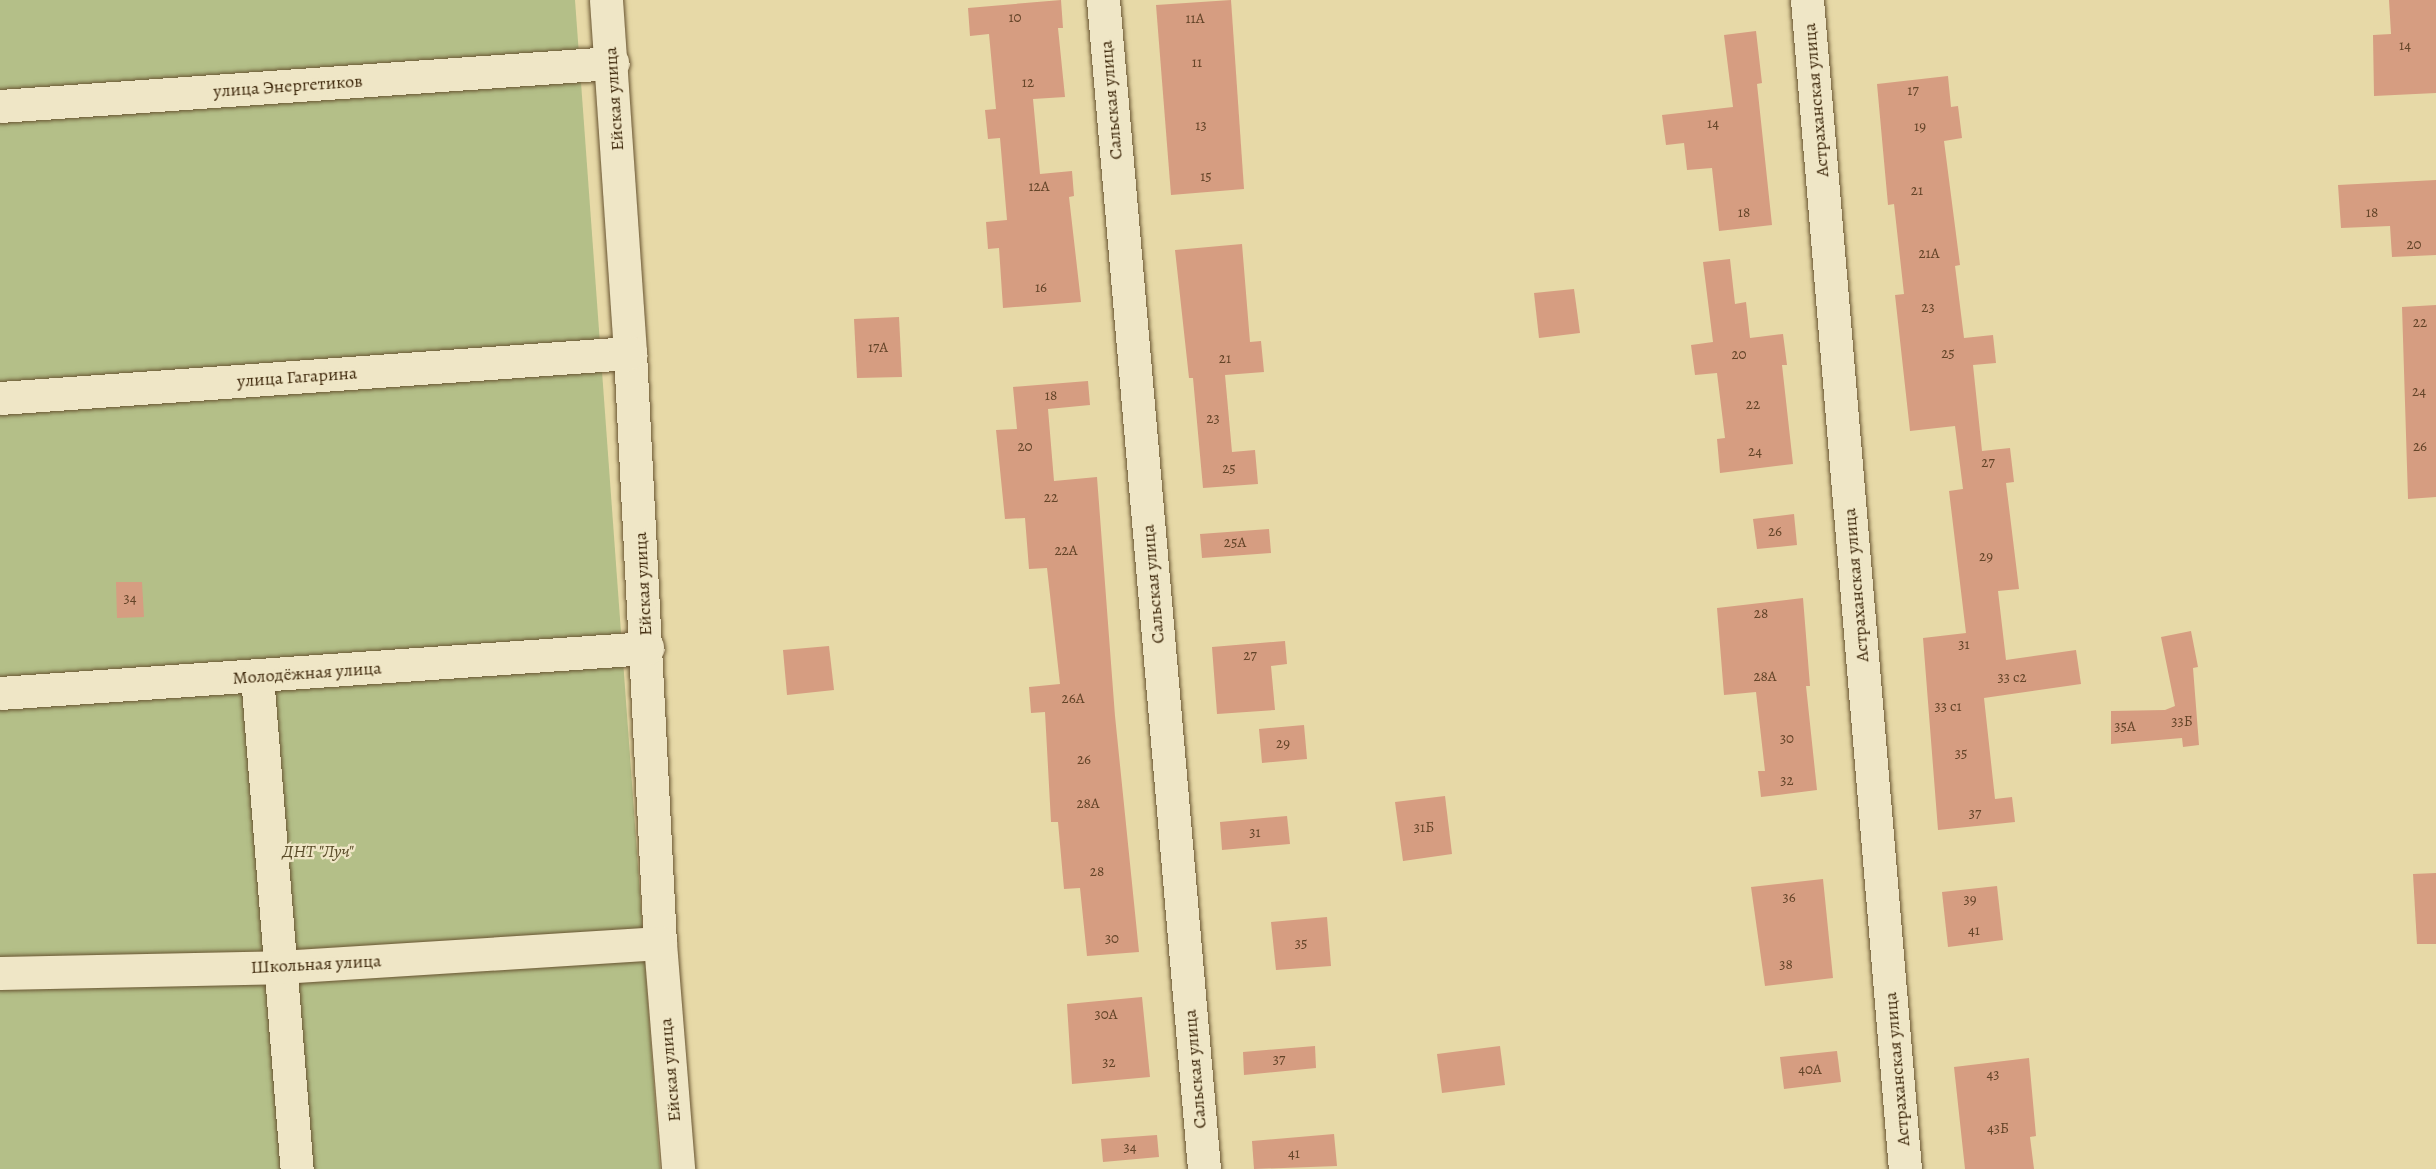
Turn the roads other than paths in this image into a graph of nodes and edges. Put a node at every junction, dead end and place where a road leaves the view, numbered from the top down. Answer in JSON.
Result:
{"nodes":[{"id":1,"x":606,"y":0,"type":"edge"},
{"id":2,"x":1103,"y":0,"type":"edge"},
{"id":3,"x":1808,"y":0,"type":"edge"},
{"id":4,"x":612,"y":63,"type":"junction"},
{"id":5,"x":0,"y":106,"type":"edge"},
{"id":6,"x":630,"y":353,"type":"junction"},
{"id":7,"x":0,"y":398,"type":"edge"},
{"id":8,"x":647,"y":648,"type":"junction"},
{"id":9,"x":257,"y":676,"type":"junction"},
{"id":10,"x":0,"y":693,"type":"edge"},
{"id":11,"x":646,"y":944,"type":"junction"},
{"id":12,"x":280,"y":967,"type":"junction"},
{"id":13,"x":0,"y":973,"type":"edge"},
{"id":14,"x":297,"y":1169,"type":"edge"},
{"id":15,"x":678,"y":1169,"type":"edge"},
{"id":16,"x":1204,"y":1169,"type":"edge"},
{"id":17,"x":1905,"y":1169,"type":"edge"}],
"edges":[{"from":1,"to":4,"type":"street","name":"Ейская улица"},
{"from":2,"to":16,"type":"street","name":"Сальская улица"},
{"from":3,"to":17,"type":"street","name":"Астраханская улица"},
{"from":4,"to":5,"type":"street","name":"улица Энергетиков"},
{"from":4,"to":6,"type":"street","name":"Ейская улица"},
{"from":6,"to":7,"type":"street","name":"улица Гагарина"},
{"from":6,"to":8,"type":"street","name":"Ейская улица"},
{"from":8,"to":9,"type":"street","name":"Молодёжная улица"},
{"from":8,"to":11,"type":"street","name":"Ейская улица"},
{"from":9,"to":10,"type":"street","name":"Молодёжная улица"},
{"from":9,"to":12,"type":"street"},
{"from":11,"to":12,"type":"street","name":"Школьная улица"},
{"from":11,"to":15,"type":"street","name":"Ейская улица"},
{"from":12,"to":13,"type":"street","name":"Школьная улица"},
{"from":12,"to":14,"type":"street"}]}
